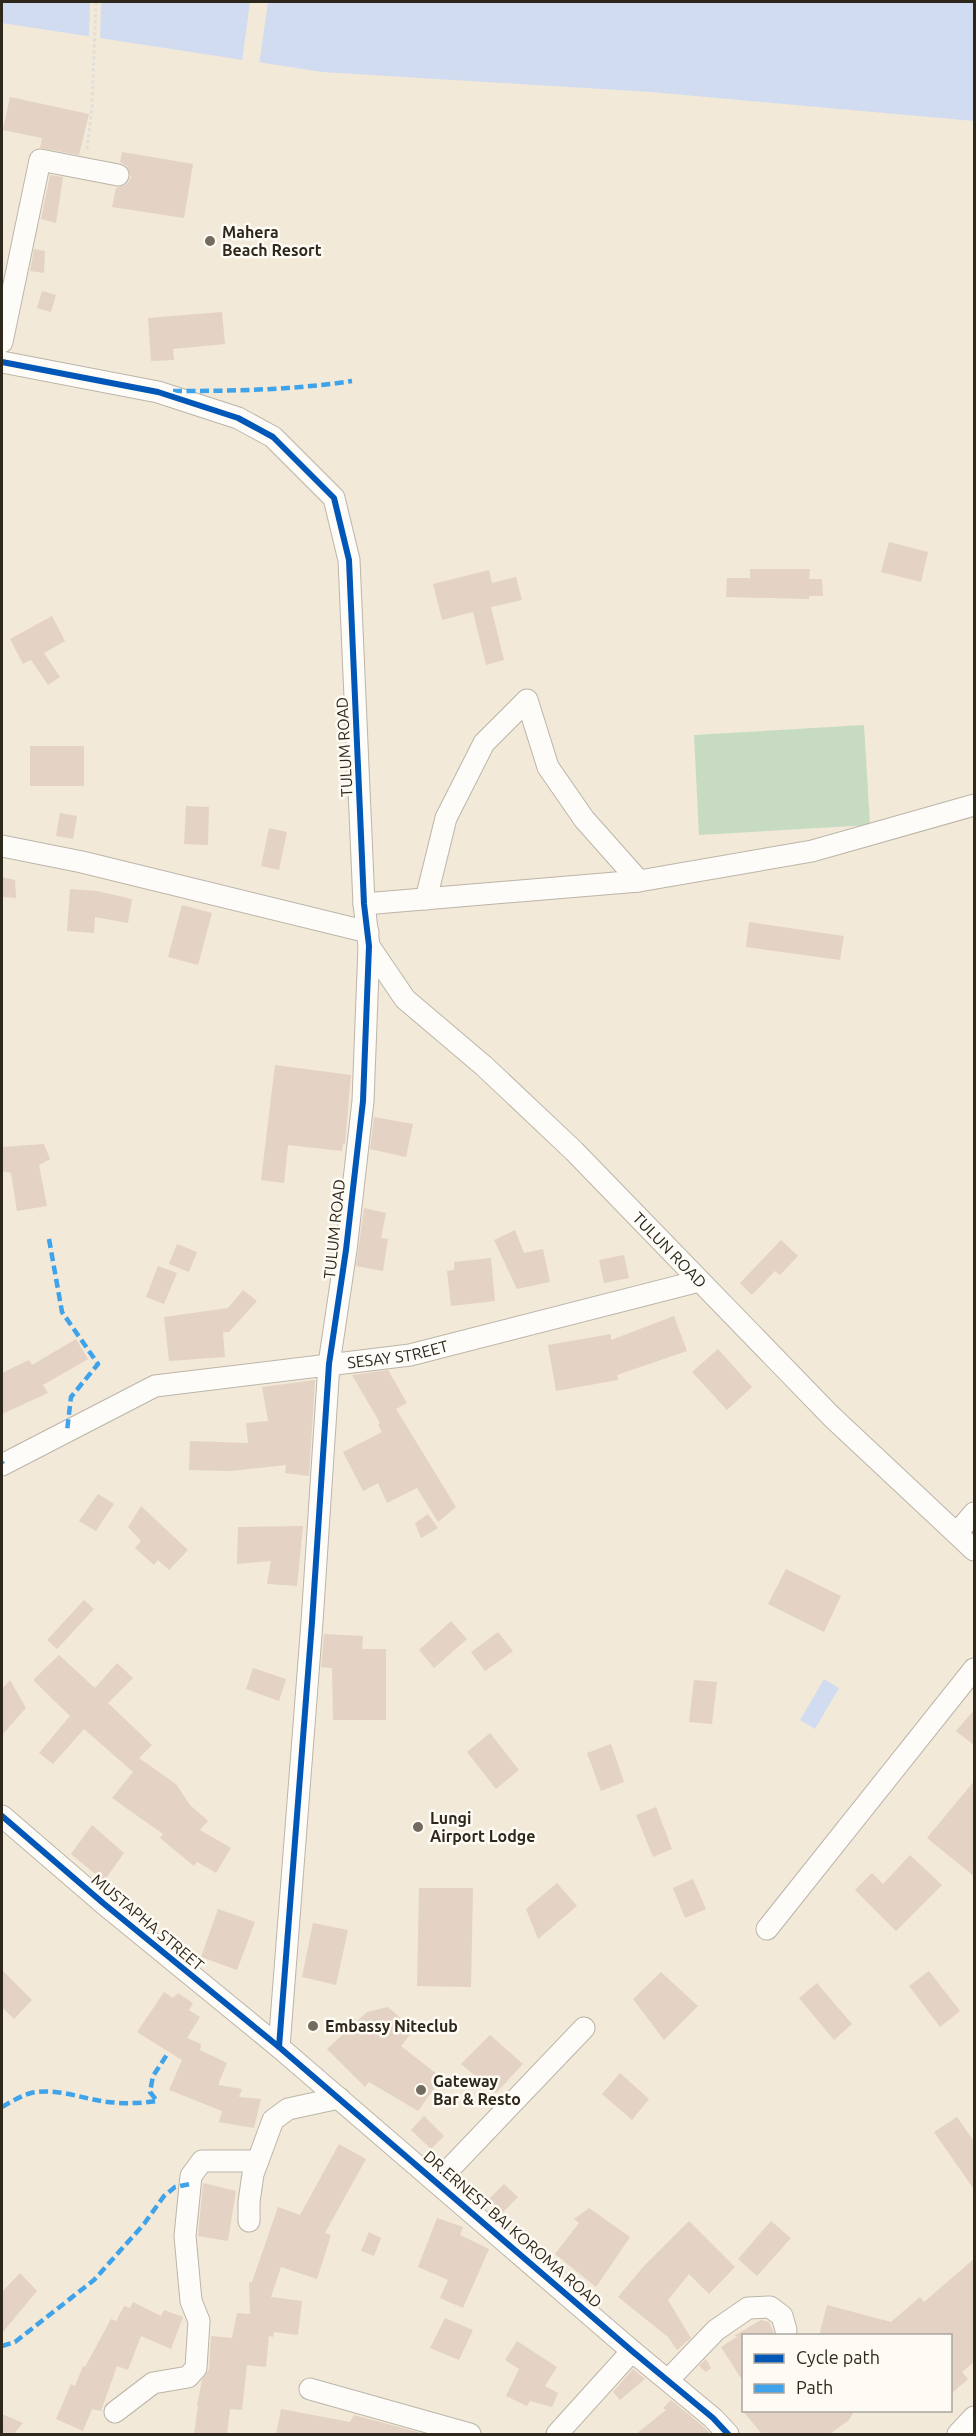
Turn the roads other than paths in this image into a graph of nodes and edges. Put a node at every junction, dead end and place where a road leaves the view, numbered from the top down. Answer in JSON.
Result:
{"nodes":[{"id":1,"x":118,"y":175,"type":"dead end"},
{"id":2,"x":2,"y":342,"type":"edge"},
{"id":3,"x":2,"y":362,"type":"edge"},
{"id":4,"x":975,"y":805,"type":"edge"},
{"id":5,"x":2,"y":846,"type":"edge"},
{"id":6,"x":639,"y":881,"type":"junction"},
{"id":7,"x":426,"y":899,"type":"junction"},
{"id":8,"x":364,"y":904,"type":"junction"},
{"id":9,"x":368,"y":939,"type":"junction"},
{"id":10,"x":699,"y":1281,"type":"junction"},
{"id":11,"x":329,"y":1364,"type":"junction"},
{"id":12,"x":2,"y":1465,"type":"edge"},
{"id":13,"x":975,"y":1513,"type":"edge"},
{"id":14,"x":957,"y":1533,"type":"junction"},
{"id":15,"x":975,"y":1550,"type":"edge"},
{"id":16,"x":975,"y":1669,"type":"edge"},
{"id":17,"x":2,"y":1816,"type":"edge"},
{"id":18,"x":767,"y":1929,"type":"dead end"},
{"id":19,"x":584,"y":2028,"type":"dead end"},
{"id":20,"x":279,"y":2047,"type":"junction"},
{"id":21,"x":339,"y":2098,"type":"junction"},
{"id":22,"x":258,"y":2161,"type":"junction"},
{"id":23,"x":437,"y":2182,"type":"junction"},
{"id":24,"x":249,"y":2221,"type":"dead end"},
{"id":25,"x":786,"y":2330,"type":"dead end"},
{"id":26,"x":632,"y":2351,"type":"junction"},
{"id":27,"x":668,"y":2380,"type":"junction"},
{"id":28,"x":310,"y":2389,"type":"dead end"},
{"id":29,"x":115,"y":2412,"type":"dead end"},
{"id":30,"x":975,"y":2418,"type":"edge"},
{"id":31,"x":470,"y":2434,"type":"edge"},
{"id":32,"x":557,"y":2434,"type":"edge"},
{"id":33,"x":728,"y":2434,"type":"edge"},
{"id":34,"x":958,"y":2434,"type":"edge"}],
"edges":[{"from":1,"to":2,"type":"street"},
{"from":3,"to":8,"type":"street","name":"TULUM ROAD"},
{"from":4,"to":6,"type":"street"},
{"from":5,"to":9,"type":"street"},
{"from":6,"to":7,"type":"street"},
{"from":6,"to":7,"type":"street"},
{"from":7,"to":8,"type":"street"},
{"from":8,"to":9,"type":"street","name":"TULUM ROAD"},
{"from":9,"to":10,"type":"street","name":"TULUN ROAD"},
{"from":9,"to":11,"type":"street","name":"TULUM ROAD"},
{"from":10,"to":11,"type":"street","name":"SESAY STREET"},
{"from":10,"to":14,"type":"street","name":"TULUN ROAD"},
{"from":11,"to":12,"type":"street","name":"SESAY STREET"},
{"from":11,"to":20,"type":"street","name":"TULUM ROAD"},
{"from":13,"to":14,"type":"street"},
{"from":14,"to":15,"type":"street","name":"TULUN ROAD"},
{"from":16,"to":18,"type":"street"},
{"from":17,"to":20,"type":"street","name":"MUSTAPHA STREET"},
{"from":19,"to":23,"type":"street"},
{"from":20,"to":21,"type":"street","name":"DR.ERNEST BAI KOROMA ROAD"},
{"from":21,"to":22,"type":"street"},
{"from":21,"to":23,"type":"street","name":"DR.ERNEST BAI KOROMA ROAD"},
{"from":22,"to":24,"type":"street"},
{"from":22,"to":29,"type":"street"},
{"from":23,"to":26,"type":"street","name":"DR.ERNEST BAI KOROMA ROAD"},
{"from":25,"to":27,"type":"street"},
{"from":26,"to":27,"type":"street","name":"DR.ERNEST BAI KOROMA ROAD"},
{"from":26,"to":32,"type":"street"},
{"from":27,"to":33,"type":"street","name":"DR.ERNEST BAI KOROMA ROAD"},
{"from":28,"to":31,"type":"street"},
{"from":30,"to":34,"type":"street"}]}
